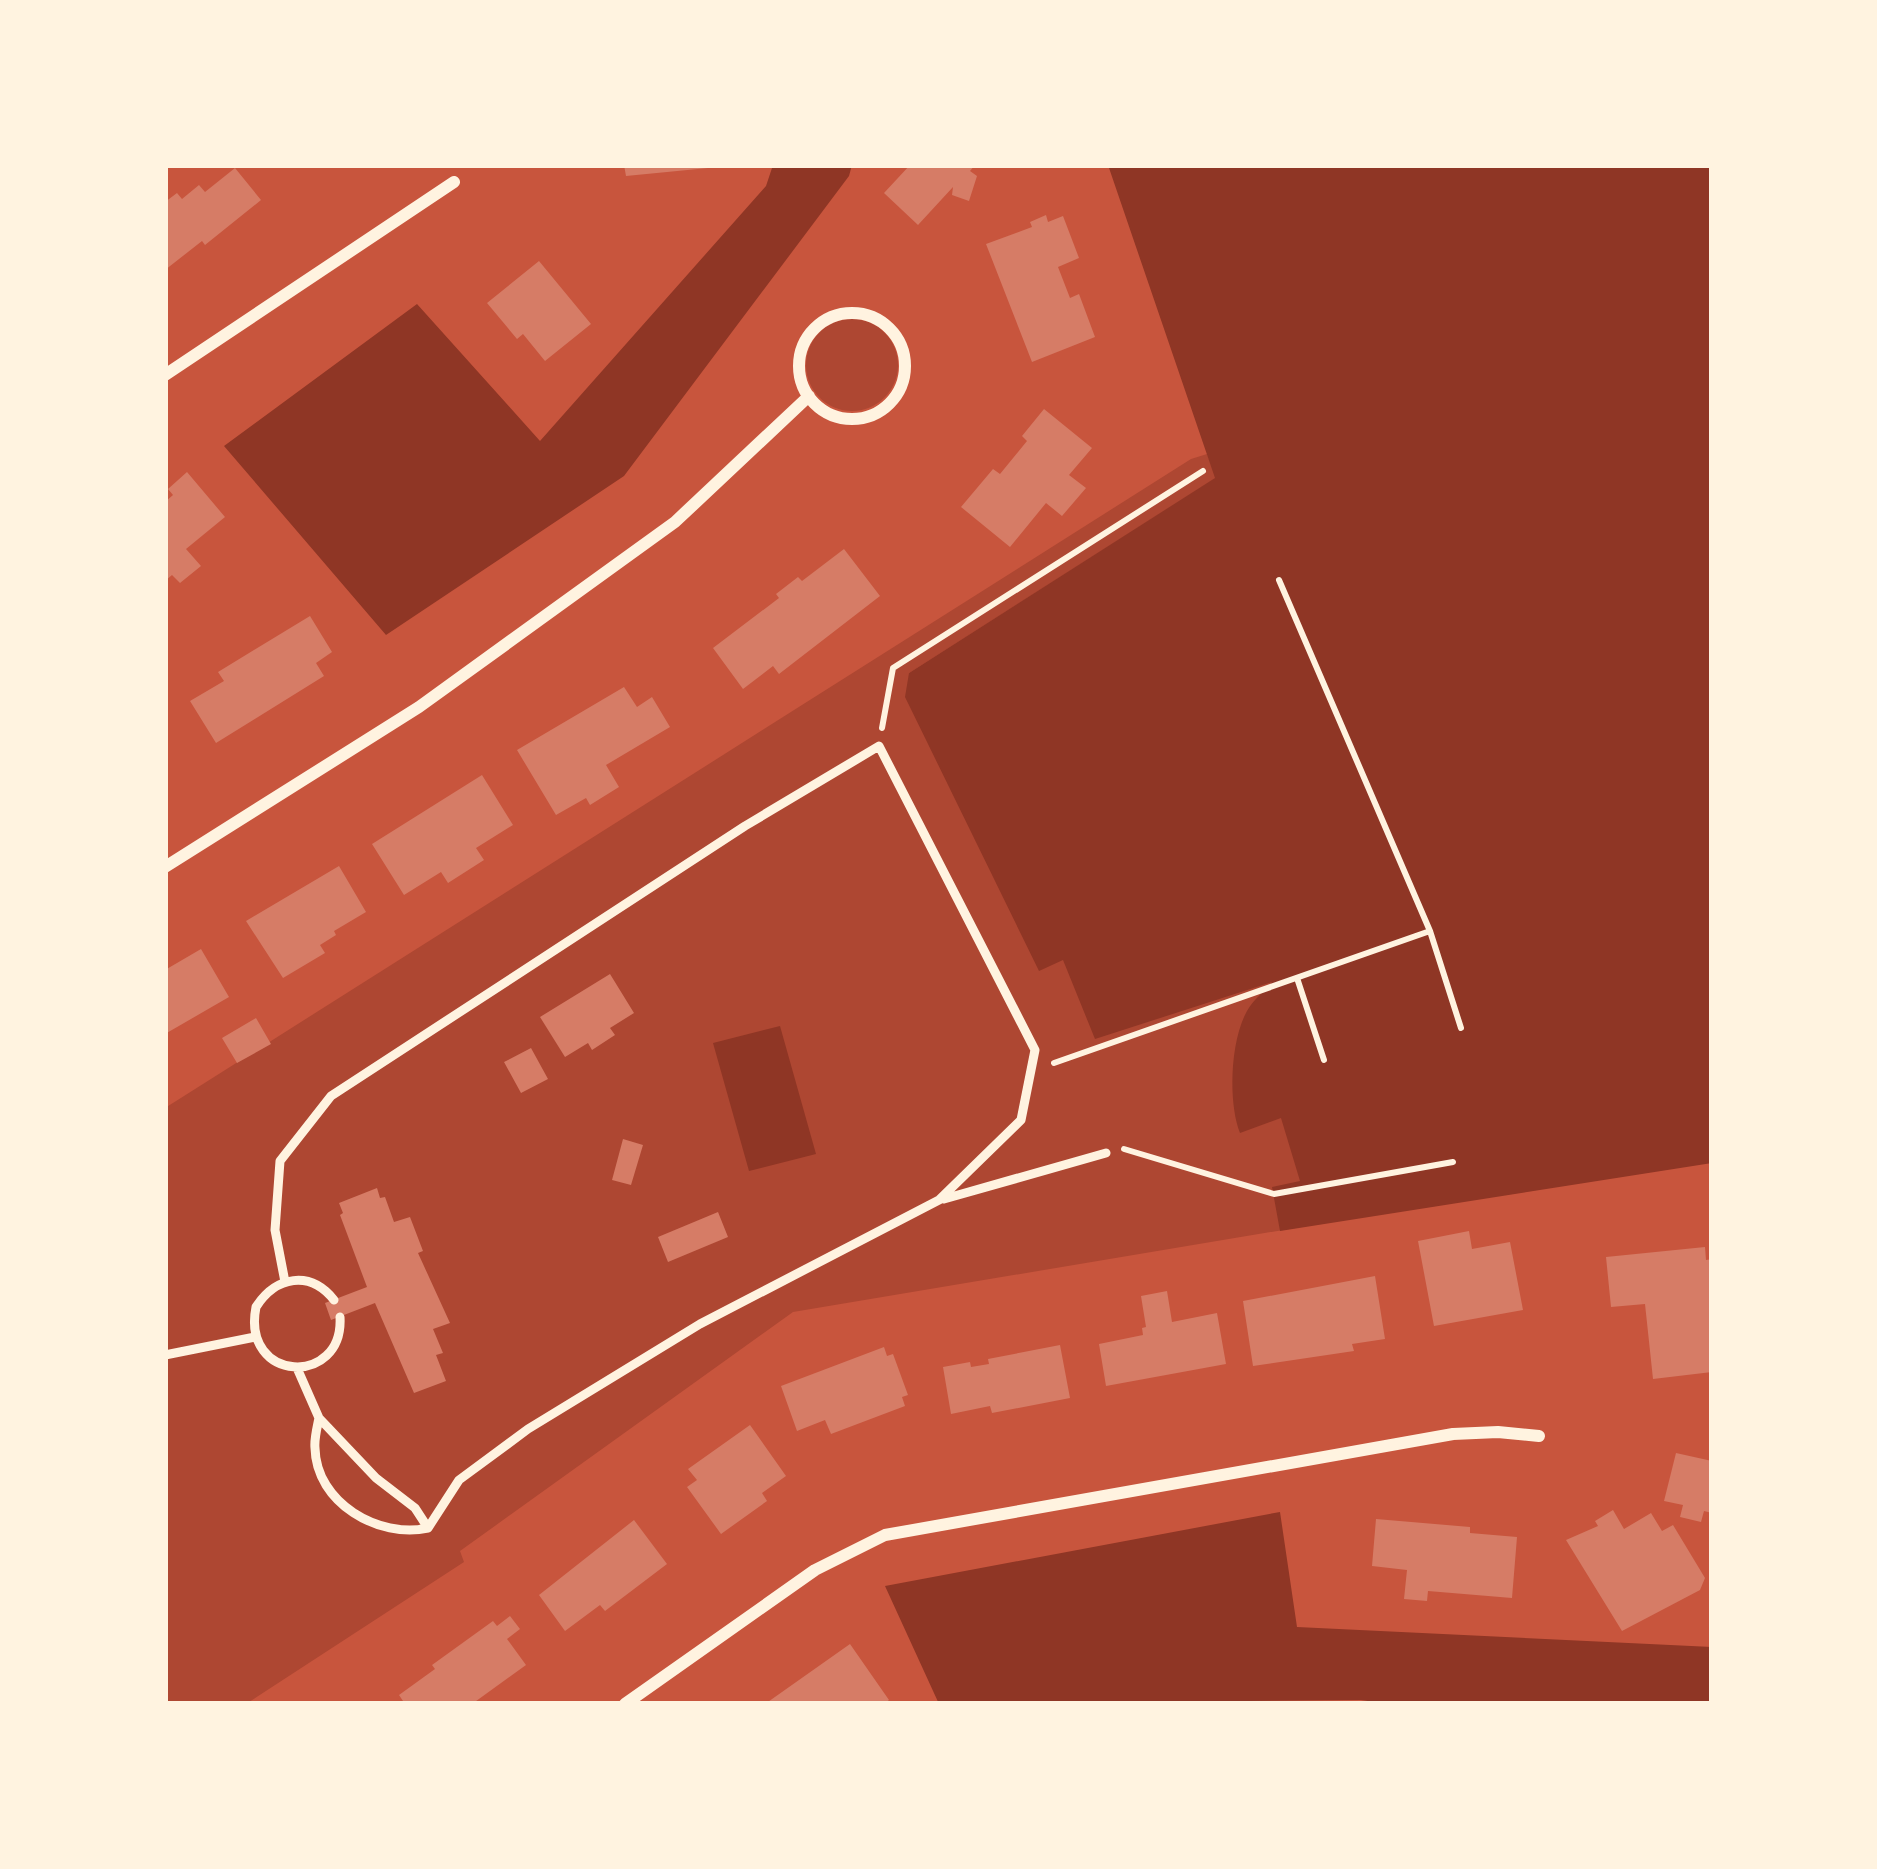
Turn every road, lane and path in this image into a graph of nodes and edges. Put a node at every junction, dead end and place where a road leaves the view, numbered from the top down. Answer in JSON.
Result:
{"nodes":[{"id":1,"x":454,"y":182,"type":"dead end"},
{"id":2,"x":165,"y":375,"type":"edge"},
{"id":3,"x":809,"y":397,"type":"junction"},
{"id":4,"x":1202,"y":471,"type":"dead end"},
{"id":5,"x":1279,"y":580,"type":"dead end"},
{"id":6,"x":887,"y":699,"type":"dead end"},
{"id":7,"x":165,"y":867,"type":"edge"},
{"id":8,"x":1430,"y":931,"type":"junction"},
{"id":9,"x":1297,"y":978,"type":"junction"},
{"id":10,"x":1462,"y":1028,"type":"dead end"},
{"id":11,"x":1086,"y":1052,"type":"dead end"},
{"id":12,"x":1324,"y":1060,"type":"dead end"},
{"id":13,"x":1128,"y":1149,"type":"dead end"},
{"id":14,"x":1106,"y":1153,"type":"dead end"},
{"id":15,"x":1453,"y":1162,"type":"dead end"},
{"id":16,"x":939,"y":1200,"type":"junction"},
{"id":17,"x":285,"y":1282,"type":"junction"},
{"id":18,"x":334,"y":1300,"type":"dead end"},
{"id":19,"x":340,"y":1317,"type":"dead end"},
{"id":20,"x":255,"y":1336,"type":"junction"},
{"id":21,"x":165,"y":1355,"type":"edge"},
{"id":22,"x":297,"y":1367,"type":"junction"},
{"id":23,"x":319,"y":1418,"type":"junction"},
{"id":24,"x":1539,"y":1436,"type":"dead end"},
{"id":25,"x":428,"y":1528,"type":"junction"},
{"id":26,"x":626,"y":1704,"type":"edge"}],
"edges":[{"from":1,"to":2,"type":"street"},
{"from":3,"to":3,"type":"street"},
{"from":3,"to":7,"type":"street"},
{"from":4,"to":6,"type":"path"},
{"from":5,"to":8,"type":"path"},
{"from":8,"to":9,"type":"path"},
{"from":8,"to":10,"type":"path"},
{"from":9,"to":11,"type":"path"},
{"from":9,"to":12,"type":"path"},
{"from":13,"to":15,"type":"path"},
{"from":14,"to":16,"type":"lane"},
{"from":16,"to":17,"type":"lane"},
{"from":16,"to":25,"type":"lane"},
{"from":17,"to":18,"type":"lane"},
{"from":17,"to":20,"type":"lane"},
{"from":19,"to":22,"type":"lane"},
{"from":20,"to":21,"type":"lane"},
{"from":20,"to":22,"type":"lane"},
{"from":22,"to":23,"type":"lane"},
{"from":23,"to":25,"type":"lane"},
{"from":23,"to":25,"type":"lane"},
{"from":24,"to":26,"type":"street"}]}
